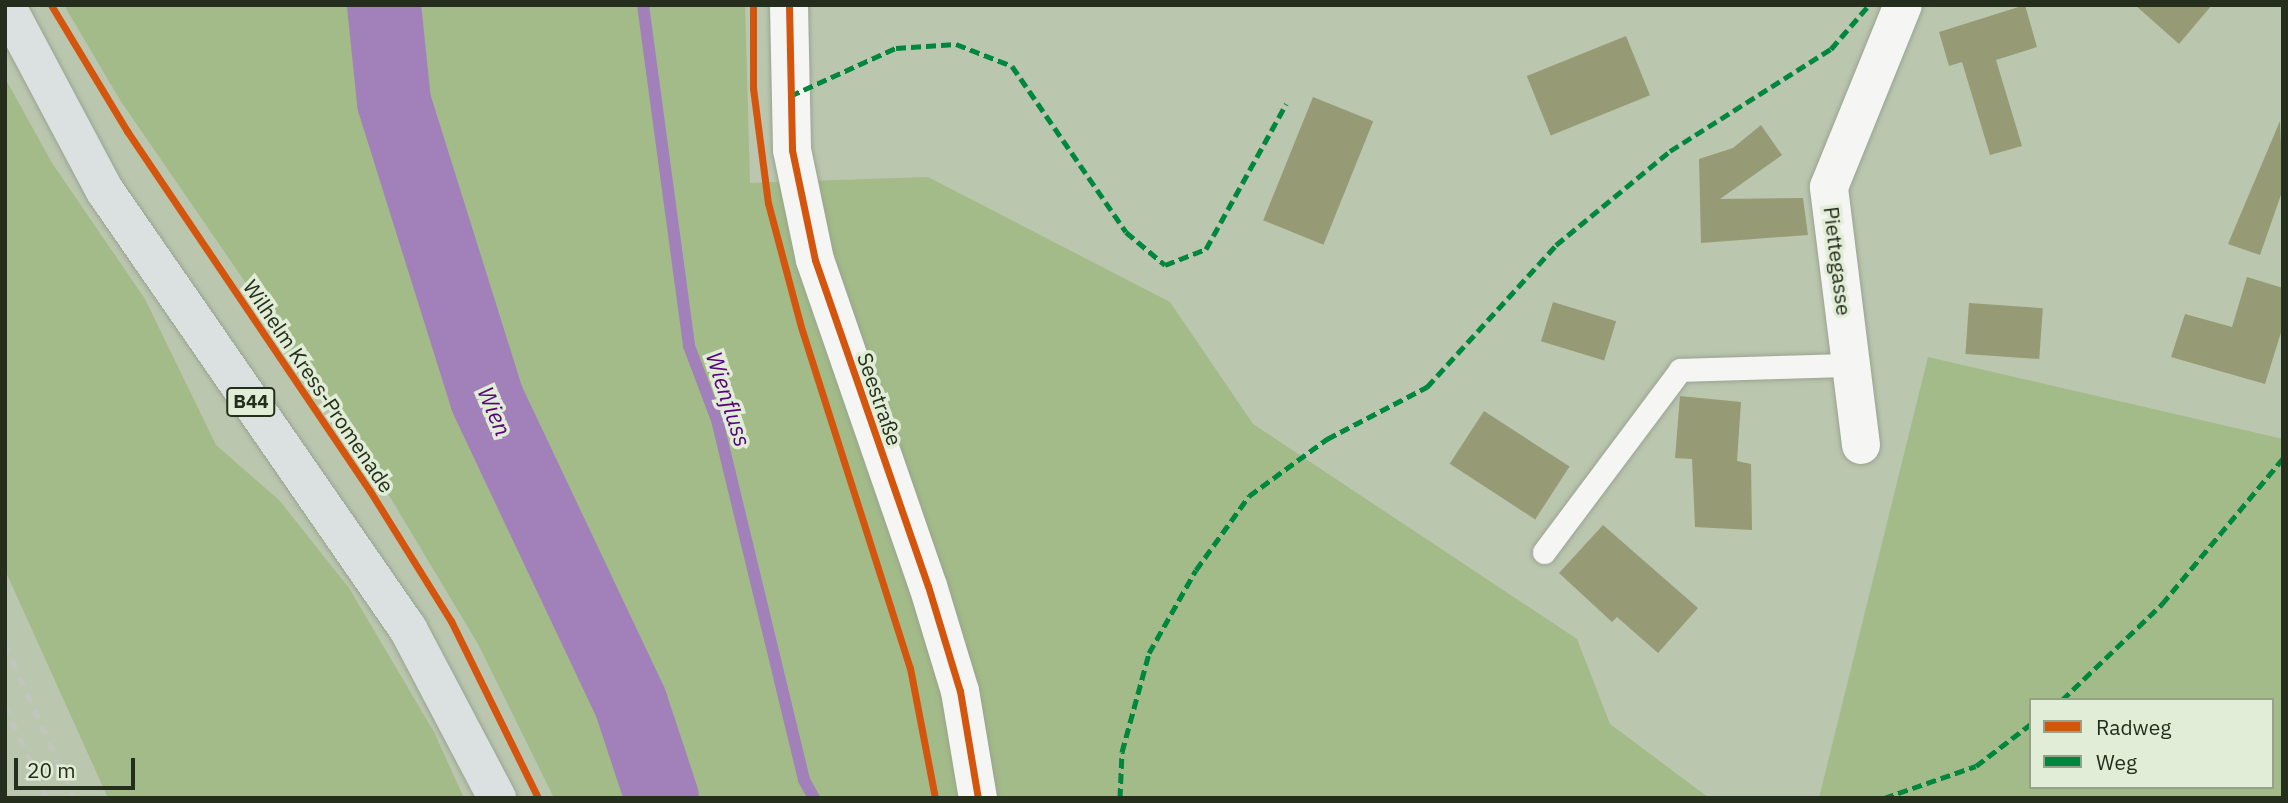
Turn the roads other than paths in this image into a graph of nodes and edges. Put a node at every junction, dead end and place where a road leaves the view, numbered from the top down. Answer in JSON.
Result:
{"nodes":[{"id":1,"x":6,"y":5,"type":"edge"},
{"id":2,"x":789,"y":5,"type":"edge"},
{"id":3,"x":1903,"y":5,"type":"edge"},
{"id":4,"x":1851,"y":365,"type":"junction"},
{"id":5,"x":1861,"y":445,"type":"dead end"},
{"id":6,"x":1544,"y":552,"type":"dead end"},
{"id":7,"x":497,"y":798,"type":"edge"},
{"id":8,"x":978,"y":798,"type":"edge"}],
"edges":[{"from":1,"to":7,"type":"main road","number":"B44"},
{"from":2,"to":8,"type":"street","name":"Seestraße"},
{"from":3,"to":4,"type":"street","name":"Piettegasse"},
{"from":4,"to":5,"type":"street","name":"Piettegasse"},
{"from":4,"to":6,"type":"lane"}]}
